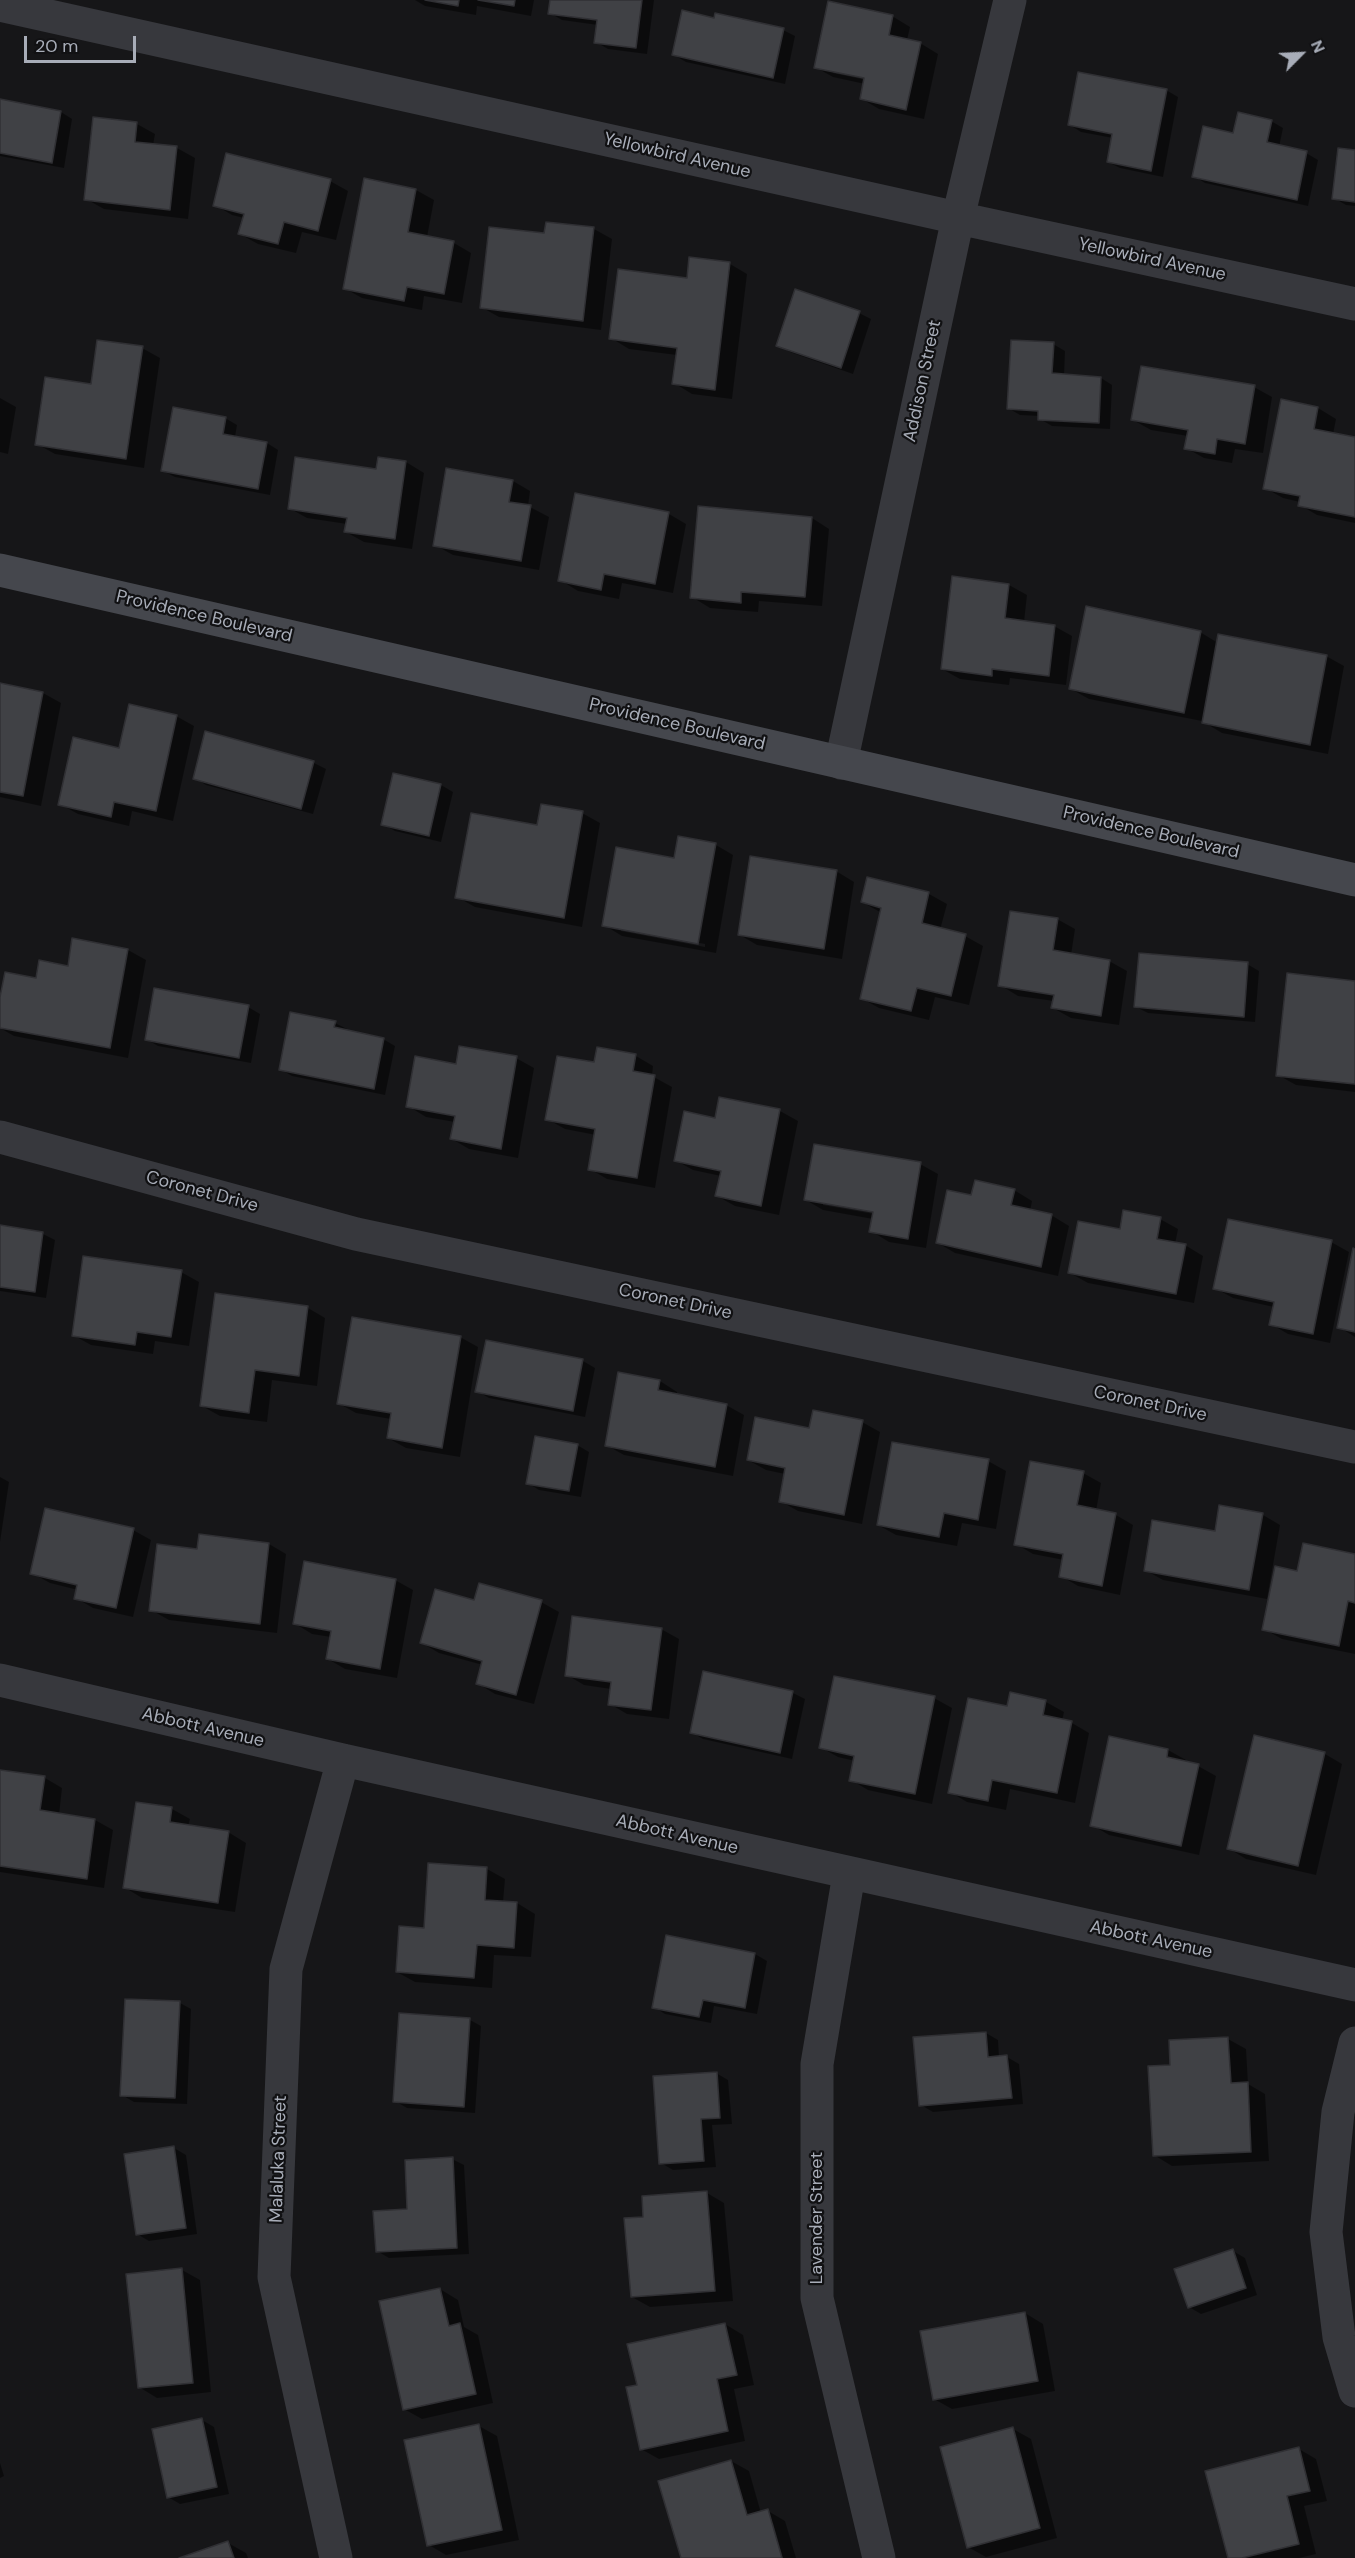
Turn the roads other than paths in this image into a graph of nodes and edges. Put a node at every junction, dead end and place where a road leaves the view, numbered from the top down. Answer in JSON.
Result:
{"nodes":[{"id":1,"x":1010,"y":0,"type":"edge"},
{"id":2,"x":0,"y":5,"type":"edge"},
{"id":3,"x":958,"y":218,"type":"junction"},
{"id":4,"x":1355,"y":304,"type":"edge"},
{"id":5,"x":0,"y":570,"type":"edge"},
{"id":6,"x":841,"y":763,"type":"junction"},
{"id":7,"x":1355,"y":880,"type":"edge"},
{"id":8,"x":0,"y":1137,"type":"edge"},
{"id":9,"x":1355,"y":1447,"type":"edge"},
{"id":10,"x":0,"y":1680,"type":"edge"},
{"id":11,"x":343,"y":1760,"type":"junction"},
{"id":12,"x":849,"y":1874,"type":"junction"},
{"id":13,"x":1355,"y":1985,"type":"edge"},
{"id":14,"x":1355,"y":2043,"type":"edge"},
{"id":15,"x":1355,"y":2391,"type":"edge"},
{"id":16,"x":336,"y":2558,"type":"edge"},
{"id":17,"x":879,"y":2558,"type":"edge"}],
"edges":[{"from":1,"to":3,"type":"street","name":"Addison Street"},
{"from":2,"to":3,"type":"street","name":"Yellowbird Avenue"},
{"from":3,"to":4,"type":"street","name":"Yellowbird Avenue"},
{"from":3,"to":6,"type":"street","name":"Addison Street"},
{"from":5,"to":6,"type":"main road","name":"Providence Boulevard"},
{"from":6,"to":7,"type":"main road","name":"Providence Boulevard"},
{"from":8,"to":9,"type":"street","name":"Coronet Drive"},
{"from":10,"to":11,"type":"street","name":"Abbott Avenue"},
{"from":11,"to":12,"type":"street","name":"Abbott Avenue"},
{"from":11,"to":16,"type":"street","name":"Malaluka Street"},
{"from":12,"to":13,"type":"street","name":"Abbott Avenue"},
{"from":12,"to":17,"type":"street","name":"Lavender Street"},
{"from":14,"to":15,"type":"street"}]}
